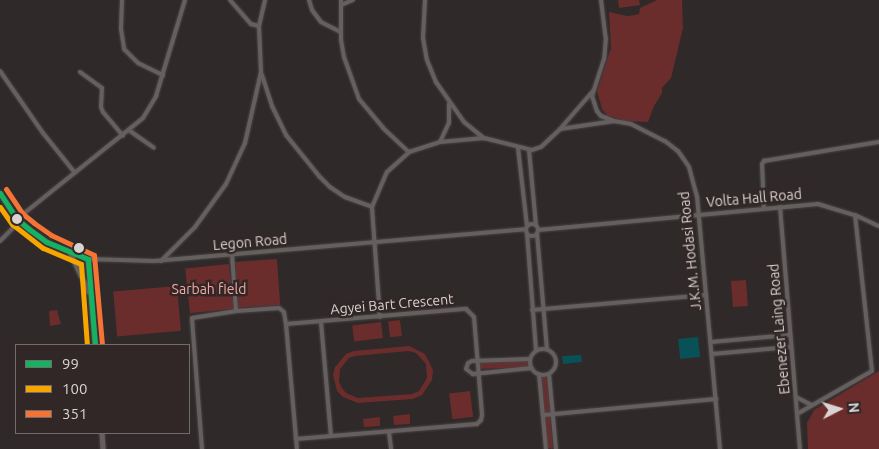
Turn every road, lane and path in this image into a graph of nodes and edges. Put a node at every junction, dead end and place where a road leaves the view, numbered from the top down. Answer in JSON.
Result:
{"nodes":[{"id":1,"x":122,"y":0,"type":"edge"},
{"id":2,"x":185,"y":0,"type":"edge"},
{"id":3,"x":230,"y":0,"type":"edge"},
{"id":4,"x":265,"y":0,"type":"edge"},
{"id":5,"x":309,"y":0,"type":"edge"},
{"id":6,"x":353,"y":0,"type":"edge"},
{"id":7,"x":425,"y":0,"type":"edge"},
{"id":8,"x":601,"y":0,"type":"edge"},
{"id":9,"x":341,"y":3,"type":"edge"},
{"id":10,"x":259,"y":26,"type":"junction"},
{"id":11,"x":341,"y":32,"type":"junction"},
{"id":12,"x":0,"y":71,"type":"edge"},
{"id":13,"x":80,"y":72,"type":"dead end"},
{"id":14,"x":261,"y":72,"type":"junction"},
{"id":15,"x":163,"y":75,"type":"junction"},
{"id":16,"x":593,"y":90,"type":"junction"},
{"id":17,"x":449,"y":104,"type":"junction"},
{"id":18,"x":614,"y":121,"type":"junction"},
{"id":19,"x":560,"y":129,"type":"junction"},
{"id":20,"x":130,"y":131,"type":"junction"},
{"id":21,"x":123,"y":136,"type":"junction"},
{"id":22,"x":484,"y":138,"type":"junction"},
{"id":23,"x":440,"y":142,"type":"junction"},
{"id":24,"x":879,"y":142,"type":"edge"},
{"id":25,"x":154,"y":148,"type":"dead end"},
{"id":26,"x":518,"y":148,"type":"junction"},
{"id":27,"x":529,"y":150,"type":"junction"},
{"id":28,"x":409,"y":152,"type":"junction"},
{"id":29,"x":75,"y":173,"type":"junction"},
{"id":30,"x":0,"y":193,"type":"edge"},
{"id":31,"x":780,"y":206,"type":"junction"},
{"id":32,"x":372,"y":207,"type":"junction"},
{"id":33,"x":764,"y":209,"type":"junction"},
{"id":34,"x":699,"y":215,"type":"junction"},
{"id":35,"x":855,"y":215,"type":"junction"},
{"id":36,"x":18,"y":220,"type":"junction"},
{"id":37,"x":536,"y":225,"type":"junction"},
{"id":38,"x":879,"y":226,"type":"edge"},
{"id":39,"x":526,"y":229,"type":"junction"},
{"id":40,"x":538,"y":231,"type":"junction"},
{"id":41,"x":0,"y":241,"type":"edge"},
{"id":42,"x":374,"y":243,"type":"junction"},
{"id":43,"x":69,"y":251,"type":"junction"},
{"id":44,"x":232,"y":255,"type":"junction"},
{"id":45,"x":88,"y":259,"type":"junction"},
{"id":46,"x":160,"y":261,"type":"junction"},
{"id":47,"x":90,"y":293,"type":"junction"},
{"id":48,"x":706,"y":295,"type":"junction"},
{"id":49,"x":543,"y":309,"type":"junction"},
{"id":50,"x":532,"y":310,"type":"junction"},
{"id":51,"x":236,"y":311,"type":"junction"},
{"id":52,"x":380,"y":317,"type":"junction"},
{"id":53,"x":321,"y":322,"type":"junction"},
{"id":54,"x":286,"y":324,"type":"junction"},
{"id":55,"x":789,"y":335,"type":"junction"},
{"id":56,"x":711,"y":342,"type":"junction"},
{"id":57,"x":95,"y":344,"type":"edge"},
{"id":58,"x":190,"y":345,"type":"edge"},
{"id":59,"x":194,"y":345,"type":"junction"},
{"id":60,"x":790,"y":347,"type":"junction"},
{"id":61,"x":547,"y":350,"type":"junction"},
{"id":62,"x":536,"y":351,"type":"junction"},
{"id":63,"x":712,"y":354,"type":"junction"},
{"id":64,"x":530,"y":358,"type":"junction"},
{"id":65,"x":478,"y":362,"type":"junction"},
{"id":66,"x":532,"y":368,"type":"junction"},
{"id":67,"x":479,"y":372,"type":"junction"},
{"id":68,"x":539,"y":374,"type":"junction"},
{"id":69,"x":549,"y":374,"type":"junction"},
{"id":70,"x":796,"y":397,"type":"junction"},
{"id":71,"x":716,"y":399,"type":"junction"},
{"id":72,"x":812,"y":405,"type":"junction"},
{"id":73,"x":552,"y":414,"type":"junction"},
{"id":74,"x":798,"y":414,"type":"junction"},
{"id":75,"x":543,"y":415,"type":"junction"},
{"id":76,"x":389,"y":432,"type":"junction"},
{"id":77,"x":102,"y":434,"type":"edge"},
{"id":78,"x":331,"y":436,"type":"junction"},
{"id":79,"x":296,"y":440,"type":"junction"},
{"id":80,"x":104,"y":449,"type":"edge"},
{"id":81,"x":202,"y":449,"type":"edge"},
{"id":82,"x":297,"y":449,"type":"edge"},
{"id":83,"x":390,"y":449,"type":"edge"},
{"id":84,"x":546,"y":449,"type":"edge"},
{"id":85,"x":556,"y":449,"type":"edge"},
{"id":86,"x":720,"y":449,"type":"edge"},
{"id":87,"x":800,"y":449,"type":"edge"}],
"edges":[{"from":1,"to":15,"type":"street"},
{"from":2,"to":15,"type":"street"},
{"from":3,"to":10,"type":"street"},
{"from":4,"to":10,"type":"street"},
{"from":5,"to":11,"type":"street"},
{"from":6,"to":9,"type":"street"},
{"from":7,"to":17,"type":"street"},
{"from":8,"to":16,"type":"street"},
{"from":9,"to":11,"type":"street"},
{"from":10,"to":14,"type":"street"},
{"from":11,"to":28,"type":"street"},
{"from":12,"to":29,"type":"street"},
{"from":13,"to":21,"type":"street"},
{"from":14,"to":32,"type":"street"},
{"from":14,"to":46,"type":"street"},
{"from":15,"to":20,"type":"street"},
{"from":16,"to":18,"type":"street"},
{"from":16,"to":19,"type":"street"},
{"from":17,"to":22,"type":"street"},
{"from":17,"to":23,"type":"street"},
{"from":18,"to":19,"type":"street","name":"J.K.M. Hodasi Road"},
{"from":18,"to":34,"type":"street","name":"J.K.M. Hodasi Road"},
{"from":19,"to":27,"type":"street"},
{"from":20,"to":21,"type":"street"},
{"from":20,"to":25,"type":"street"},
{"from":21,"to":29,"type":"street"},
{"from":22,"to":23,"type":"street"},
{"from":22,"to":26,"type":"street"},
{"from":23,"to":28,"type":"street"},
{"from":24,"to":33,"type":"street"},
{"from":26,"to":27,"type":"street"},
{"from":26,"to":39,"type":"street"},
{"from":27,"to":37,"type":"street"},
{"from":28,"to":32,"type":"street"},
{"from":29,"to":36,"type":"street"},
{"from":30,"to":36,"type":"street","name":"Legon Road"},
{"from":31,"to":33,"type":"street","name":"Volta Hall Road"},
{"from":31,"to":35,"type":"street","name":"Volta Hall Road"},
{"from":31,"to":55,"type":"street","name":"Ebenezer Laing Road"},
{"from":32,"to":42,"type":"street"},
{"from":33,"to":34,"type":"street","name":"Volta Hall Road"},
{"from":34,"to":40,"type":"street","name":"Volta Hall Road"},
{"from":34,"to":48,"type":"street","name":"J.K.M. Hodasi Road"},
{"from":35,"to":38,"type":"street","name":"Volta Hall Road"},
{"from":35,"to":72,"type":"street"},
{"from":36,"to":41,"type":"street"},
{"from":36,"to":43,"type":"street","name":"Legon Road"},
{"from":37,"to":39,"type":"street"},
{"from":37,"to":40,"type":"street"},
{"from":39,"to":40,"type":"street","name":"Volta Hall Road"},
{"from":39,"to":42,"type":"street","name":"Legon Road"},
{"from":39,"to":50,"type":"street"},
{"from":40,"to":49,"type":"street"},
{"from":42,"to":44,"type":"street","name":"Legon Road"},
{"from":42,"to":52,"type":"street"},
{"from":43,"to":45,"type":"street","name":"Legon Road"},
{"from":43,"to":47,"type":"street"},
{"from":44,"to":46,"type":"street","name":"Legon Road"},
{"from":44,"to":51,"type":"street"},
{"from":45,"to":46,"type":"street","name":"Legon Road"},
{"from":45,"to":47,"type":"street"},
{"from":47,"to":57,"type":"street"},
{"from":48,"to":49,"type":"street"},
{"from":48,"to":56,"type":"street","name":"J.K.M. Hodasi Road"},
{"from":49,"to":50,"type":"street"},
{"from":49,"to":61,"type":"street"},
{"from":50,"to":62,"type":"street"},
{"from":51,"to":54,"type":"street"},
{"from":51,"to":59,"type":"street"},
{"from":52,"to":53,"type":"street","name":"Agyei Bart Crescent"},
{"from":52,"to":65,"type":"street","name":"Agyei Bart Crescent"},
{"from":53,"to":54,"type":"street","name":"Agyei Bart Crescent"},
{"from":53,"to":78,"type":"street"},
{"from":54,"to":79,"type":"street"},
{"from":55,"to":56,"type":"street"},
{"from":55,"to":60,"type":"street","name":"Ebenezer Laing Road"},
{"from":56,"to":63,"type":"street","name":"J.K.M. Hodasi Road"},
{"from":58,"to":59,"type":"street"},
{"from":59,"to":81,"type":"street"},
{"from":60,"to":63,"type":"street"},
{"from":60,"to":70,"type":"street","name":"Ebenezer Laing Road"},
{"from":61,"to":62,"type":"street"},
{"from":61,"to":69,"type":"street"},
{"from":62,"to":64,"type":"street"},
{"from":63,"to":71,"type":"street","name":"J.K.M. Hodasi Road"},
{"from":64,"to":65,"type":"street"},
{"from":64,"to":66,"type":"street"},
{"from":65,"to":67,"type":"street","name":"Agyei Bart Crescent"},
{"from":65,"to":67,"type":"street"},
{"from":66,"to":67,"type":"street"},
{"from":66,"to":68,"type":"street"},
{"from":67,"to":76,"type":"street","name":"Agyei Bart Crescent"},
{"from":68,"to":69,"type":"street"},
{"from":68,"to":75,"type":"street"},
{"from":69,"to":73,"type":"street"},
{"from":70,"to":72,"type":"street"},
{"from":70,"to":74,"type":"street","name":"Ebenezer Laing Road"},
{"from":71,"to":73,"type":"street"},
{"from":71,"to":86,"type":"street","name":"J.K.M. Hodasi Road"},
{"from":72,"to":74,"type":"street"},
{"from":73,"to":75,"type":"street"},
{"from":73,"to":85,"type":"street"},
{"from":74,"to":87,"type":"street","name":"Ebenezer Laing Road"},
{"from":75,"to":84,"type":"street"},
{"from":76,"to":78,"type":"street","name":"Agyei Bart Crescent"},
{"from":76,"to":83,"type":"street"},
{"from":77,"to":80,"type":"street"},
{"from":78,"to":79,"type":"street","name":"Agyei Bart Crescent"},
{"from":79,"to":82,"type":"street"}]}
